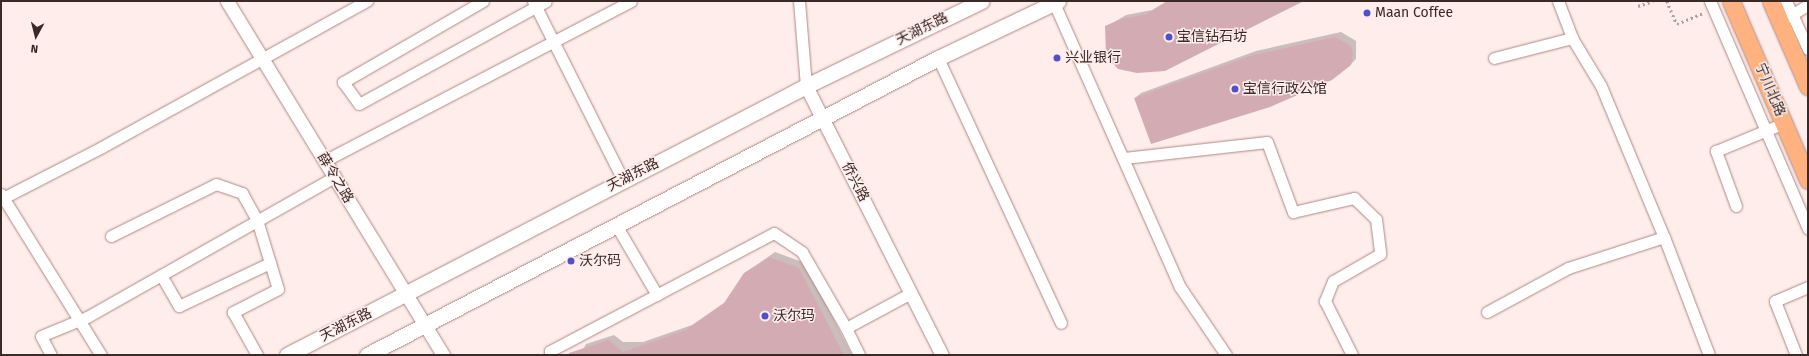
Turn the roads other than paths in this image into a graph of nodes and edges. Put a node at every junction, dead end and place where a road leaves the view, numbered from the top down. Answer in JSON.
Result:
{"nodes":[{"id":1,"x":226,"y":1,"type":"edge"},
{"id":2,"x":367,"y":1,"type":"edge"},
{"id":3,"x":483,"y":1,"type":"edge"},
{"id":4,"x":546,"y":1,"type":"edge"},
{"id":5,"x":631,"y":1,"type":"edge"},
{"id":6,"x":799,"y":1,"type":"edge"},
{"id":7,"x":982,"y":1,"type":"edge"},
{"id":8,"x":1558,"y":1,"type":"edge"},
{"id":9,"x":1731,"y":1,"type":"edge"},
{"id":10,"x":1771,"y":1,"type":"edge"},
{"id":11,"x":1786,"y":1,"type":"edge"},
{"id":12,"x":1056,"y":2,"type":"edge"},
{"id":13,"x":534,"y":4,"type":"edge"},
{"id":14,"x":1711,"y":5,"type":"edge"},
{"id":15,"x":1808,"y":5,"type":"edge"},
{"id":16,"x":1786,"y":18,"type":"junction"},
{"id":17,"x":1572,"y":38,"type":"junction"},
{"id":18,"x":554,"y":41,"type":"junction"},
{"id":19,"x":1808,"y":49,"type":"edge"},
{"id":20,"x":262,"y":58,"type":"junction"},
{"id":21,"x":938,"y":58,"type":"junction"},
{"id":22,"x":1494,"y":58,"type":"dead end"},
{"id":23,"x":806,"y":86,"type":"junction"},
{"id":24,"x":1808,"y":86,"type":"edge"},
{"id":25,"x":822,"y":117,"type":"junction"},
{"id":26,"x":1784,"y":123,"type":"junction"},
{"id":27,"x":1764,"y":131,"type":"junction"},
{"id":28,"x":1124,"y":158,"type":"junction"},
{"id":29,"x":324,"y":161,"type":"junction"},
{"id":30,"x":334,"y":177,"type":"junction"},
{"id":31,"x":623,"y":180,"type":"junction"},
{"id":32,"x":1808,"y":180,"type":"edge"},
{"id":33,"x":2,"y":197,"type":"edge"},
{"id":34,"x":1736,"y":206,"type":"dead end"},
{"id":35,"x":258,"y":220,"type":"junction"},
{"id":36,"x":616,"y":225,"type":"junction"},
{"id":37,"x":1808,"y":229,"type":"edge"},
{"id":38,"x":111,"y":236,"type":"dead end"},
{"id":39,"x":1664,"y":237,"type":"junction"},
{"id":40,"x":270,"y":263,"type":"junction"},
{"id":41,"x":161,"y":275,"type":"junction"},
{"id":42,"x":1808,"y":287,"type":"edge"},
{"id":43,"x":405,"y":294,"type":"junction"},
{"id":44,"x":911,"y":294,"type":"junction"},
{"id":45,"x":657,"y":295,"type":"junction"},
{"id":46,"x":1487,"y":312,"type":"dead end"},
{"id":47,"x":78,"y":319,"type":"junction"},
{"id":48,"x":1061,"y":323,"type":"dead end"},
{"id":49,"x":426,"y":326,"type":"junction"},
{"id":50,"x":846,"y":328,"type":"junction"},
{"id":51,"x":51,"y":355,"type":"edge"},
{"id":52,"x":101,"y":355,"type":"edge"},
{"id":53,"x":257,"y":355,"type":"edge"},
{"id":54,"x":287,"y":355,"type":"edge"},
{"id":55,"x":367,"y":355,"type":"edge"},
{"id":56,"x":443,"y":355,"type":"edge"},
{"id":57,"x":550,"y":355,"type":"edge"},
{"id":58,"x":859,"y":355,"type":"edge"},
{"id":59,"x":942,"y":355,"type":"edge"},
{"id":60,"x":1226,"y":355,"type":"edge"},
{"id":61,"x":1352,"y":355,"type":"edge"},
{"id":62,"x":1709,"y":355,"type":"edge"},
{"id":63,"x":1796,"y":355,"type":"edge"}],
"edges":[{"from":1,"to":20,"type":"street","name":"薛令之路"},
{"from":2,"to":20,"type":"street"},
{"from":3,"to":13,"type":"street"},
{"from":4,"to":13,"type":"street"},
{"from":5,"to":18,"type":"street"},
{"from":6,"to":23,"type":"street","name":"侨兴路"},
{"from":7,"to":23,"type":"main road","name":"天湖东路"},
{"from":8,"to":17,"type":"street"},
{"from":9,"to":26,"type":"main road","name":"宁川北路"},
{"from":10,"to":16,"type":"main road"},
{"from":11,"to":16,"type":"street"},
{"from":12,"to":21,"type":"main road"},
{"from":12,"to":28,"type":"street"},
{"from":13,"to":18,"type":"street"},
{"from":14,"to":27,"type":"street"},
{"from":15,"to":16,"type":"street"},
{"from":16,"to":19,"type":"street"},
{"from":16,"to":24,"type":"main road"},
{"from":17,"to":22,"type":"street"},
{"from":17,"to":39,"type":"street"},
{"from":18,"to":29,"type":"street"},
{"from":18,"to":31,"type":"street"},
{"from":20,"to":29,"type":"street","name":"薛令之路"},
{"from":20,"to":33,"type":"street"},
{"from":21,"to":25,"type":"main road"},
{"from":21,"to":48,"type":"street"},
{"from":23,"to":25,"type":"street","name":"侨兴路"},
{"from":23,"to":31,"type":"main road","name":"天湖东路"},
{"from":25,"to":36,"type":"main road"},
{"from":25,"to":44,"type":"street","name":"侨兴路"},
{"from":26,"to":27,"type":"street"},
{"from":26,"to":32,"type":"main road","name":"宁川北路"},
{"from":27,"to":34,"type":"street"},
{"from":27,"to":37,"type":"street"},
{"from":28,"to":60,"type":"street"},
{"from":28,"to":61,"type":"street"},
{"from":29,"to":30,"type":"street","name":"薛令之路"},
{"from":30,"to":35,"type":"street"},
{"from":30,"to":43,"type":"street","name":"薛令之路"},
{"from":31,"to":43,"type":"main road","name":"天湖东路"},
{"from":33,"to":47,"type":"street"},
{"from":35,"to":38,"type":"street"},
{"from":35,"to":40,"type":"street"},
{"from":35,"to":41,"type":"street"},
{"from":36,"to":45,"type":"street"},
{"from":36,"to":49,"type":"main road"},
{"from":39,"to":46,"type":"street"},
{"from":39,"to":62,"type":"street"},
{"from":40,"to":41,"type":"street"},
{"from":40,"to":53,"type":"street"},
{"from":41,"to":47,"type":"street"},
{"from":42,"to":63,"type":"street"},
{"from":43,"to":49,"type":"street","name":"薛令之路"},
{"from":43,"to":54,"type":"main road","name":"天湖东路"},
{"from":44,"to":50,"type":"street"},
{"from":44,"to":59,"type":"street","name":"侨兴路"},
{"from":45,"to":50,"type":"street"},
{"from":45,"to":57,"type":"street"},
{"from":47,"to":51,"type":"street"},
{"from":47,"to":52,"type":"street"},
{"from":49,"to":55,"type":"main road"},
{"from":49,"to":56,"type":"street","name":"薛令之路"},
{"from":50,"to":58,"type":"street"}]}
